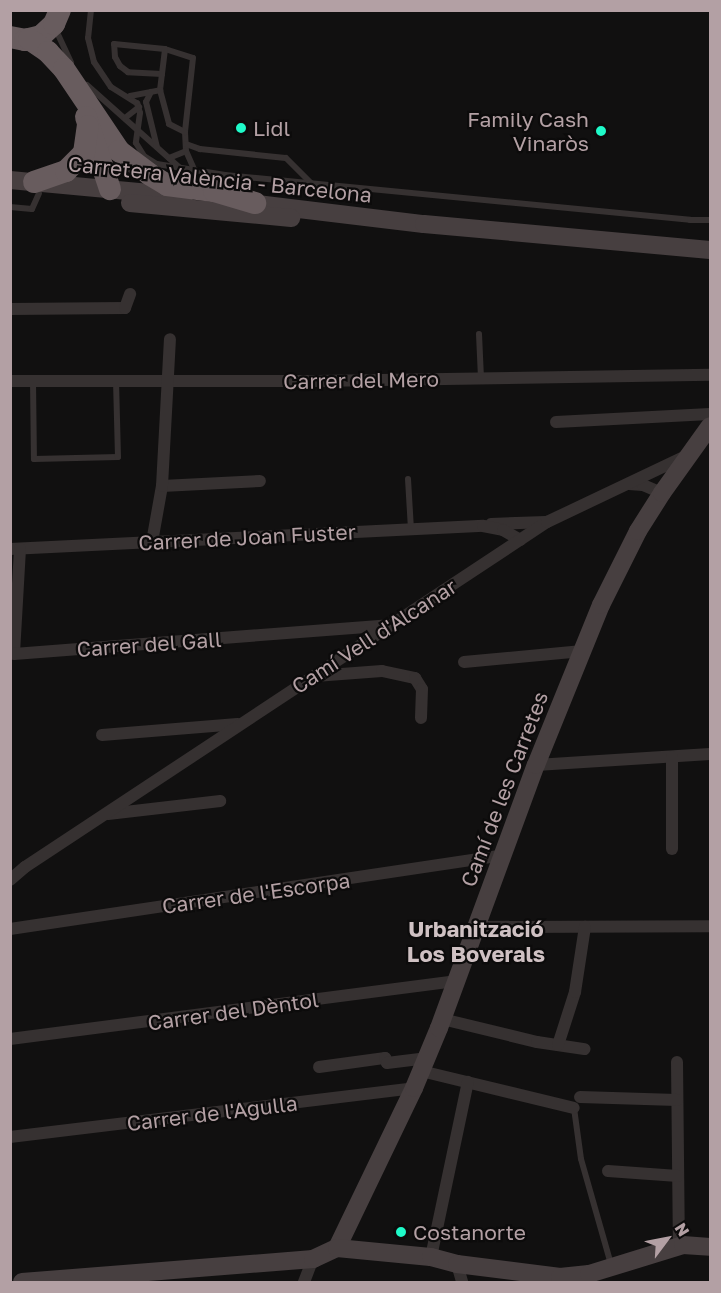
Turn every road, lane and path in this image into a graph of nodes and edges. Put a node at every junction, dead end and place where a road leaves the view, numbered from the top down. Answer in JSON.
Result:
{"nodes":[{"id":1,"x":91,"y":10,"type":"edge"},
{"id":2,"x":55,"y":20,"type":"edge"},
{"id":3,"x":20,"y":38,"type":"edge"},
{"id":4,"x":165,"y":49,"type":"junction"},
{"id":5,"x":162,"y":74,"type":"junction"},
{"id":6,"x":74,"y":77,"type":"junction"},
{"id":7,"x":160,"y":90,"type":"junction"},
{"id":8,"x":151,"y":92,"type":"junction"},
{"id":9,"x":130,"y":96,"type":"junction"},
{"id":10,"x":139,"y":107,"type":"junction"},
{"id":11,"x":125,"y":118,"type":"junction"},
{"id":12,"x":88,"y":124,"type":"junction"},
{"id":13,"x":138,"y":129,"type":"junction"},
{"id":14,"x":185,"y":132,"type":"junction"},
{"id":15,"x":158,"y":148,"type":"junction"},
{"id":16,"x":186,"y":148,"type":"junction"},
{"id":17,"x":118,"y":151,"type":"junction"},
{"id":18,"x":169,"y":158,"type":"junction"},
{"id":19,"x":181,"y":168,"type":"junction"},
{"id":20,"x":195,"y":171,"type":"junction"},
{"id":21,"x":10,"y":180,"type":"edge"},
{"id":22,"x":312,"y":184,"type":"junction"},
{"id":23,"x":36,"y":188,"type":"junction"},
{"id":24,"x":10,"y":189,"type":"edge"},
{"id":25,"x":110,"y":189,"type":"junction"},
{"id":26,"x":10,"y":207,"type":"edge"},
{"id":27,"x":253,"y":210,"type":"junction"},
{"id":28,"x":711,"y":220,"type":"edge"},
{"id":29,"x":711,"y":250,"type":"edge"},
{"id":30,"x":130,"y":294,"type":"dead end"},
{"id":31,"x":10,"y":309,"type":"edge"},
{"id":32,"x":479,"y":334,"type":"dead end"},
{"id":33,"x":170,"y":339,"type":"dead end"},
{"id":34,"x":711,"y":375,"type":"edge"},
{"id":35,"x":482,"y":378,"type":"junction"},
{"id":36,"x":10,"y":381,"type":"edge"},
{"id":37,"x":33,"y":381,"type":"junction"},
{"id":38,"x":116,"y":381,"type":"junction"},
{"id":39,"x":168,"y":381,"type":"junction"},
{"id":40,"x":711,"y":414,"type":"edge"},
{"id":41,"x":556,"y":422,"type":"dead end"},
{"id":42,"x":711,"y":426,"type":"edge"},
{"id":43,"x":688,"y":455,"type":"junction"},
{"id":44,"x":651,"y":472,"type":"junction"},
{"id":45,"x":408,"y":479,"type":"dead end"},
{"id":46,"x":260,"y":481,"type":"dead end"},
{"id":47,"x":628,"y":484,"type":"junction"},
{"id":48,"x":162,"y":486,"type":"junction"},
{"id":49,"x":658,"y":492,"type":"junction"},
{"id":50,"x":547,"y":522,"type":"junction"},
{"id":51,"x":506,"y":523,"type":"junction"},
{"id":52,"x":483,"y":526,"type":"junction"},
{"id":53,"x":411,"y":529,"type":"junction"},
{"id":54,"x":522,"y":538,"type":"junction"},
{"id":55,"x":152,"y":542,"type":"junction"},
{"id":56,"x":507,"y":548,"type":"junction"},
{"id":57,"x":15,"y":549,"type":"edge"},
{"id":58,"x":390,"y":625,"type":"junction"},
{"id":59,"x":582,"y":651,"type":"junction"},
{"id":60,"x":464,"y":662,"type":"dead end"},
{"id":61,"x":314,"y":676,"type":"junction"},
{"id":62,"x":421,"y":718,"type":"dead end"},
{"id":63,"x":242,"y":724,"type":"junction"},
{"id":64,"x":102,"y":735,"type":"dead end"},
{"id":65,"x":711,"y":754,"type":"edge"},
{"id":66,"x":672,"y":757,"type":"junction"},
{"id":67,"x":536,"y":765,"type":"junction"},
{"id":68,"x":220,"y":801,"type":"dead end"},
{"id":69,"x":104,"y":814,"type":"junction"},
{"id":70,"x":672,"y":849,"type":"dead end"},
{"id":71,"x":501,"y":856,"type":"junction"},
{"id":72,"x":10,"y":880,"type":"edge"},
{"id":73,"x":711,"y":926,"type":"edge"},
{"id":74,"x":474,"y":927,"type":"junction"},
{"id":75,"x":585,"y":927,"type":"junction"},
{"id":76,"x":10,"y":929,"type":"edge"},
{"id":77,"x":455,"y":981,"type":"junction"},
{"id":78,"x":442,"y":1019,"type":"junction"},
{"id":79,"x":10,"y":1039,"type":"edge"},
{"id":80,"x":558,"y":1045,"type":"junction"},
{"id":81,"x":584,"y":1049,"type":"dead end"},
{"id":82,"x":677,"y":1062,"type":"dead end"},
{"id":83,"x":424,"y":1064,"type":"junction"},
{"id":84,"x":319,"y":1067,"type":"dead end"},
{"id":85,"x":468,"y":1082,"type":"junction"},
{"id":86,"x":414,"y":1088,"type":"junction"},
{"id":87,"x":677,"y":1100,"type":"junction"},
{"id":88,"x":577,"y":1103,"type":"junction"},
{"id":89,"x":10,"y":1137,"type":"edge"},
{"id":90,"x":608,"y":1171,"type":"dead end"},
{"id":91,"x":678,"y":1176,"type":"junction"},
{"id":92,"x":347,"y":1224,"type":"junction"},
{"id":93,"x":679,"y":1246,"type":"junction"},
{"id":94,"x":711,"y":1247,"type":"edge"},
{"id":95,"x":337,"y":1248,"type":"junction"},
{"id":96,"x":361,"y":1248,"type":"junction"},
{"id":97,"x":431,"y":1257,"type":"junction"},
{"id":98,"x":313,"y":1259,"type":"junction"},
{"id":99,"x":457,"y":1264,"type":"junction"},
{"id":100,"x":612,"y":1268,"type":"junction"},
{"id":101,"x":590,"y":1278,"type":"edge"},
{"id":102,"x":22,"y":1282,"type":"edge"},
{"id":103,"x":304,"y":1282,"type":"edge"},
{"id":104,"x":462,"y":1282,"type":"edge"}],
"edges":[{"from":1,"to":9,"type":"lane"},
{"from":2,"to":3,"type":"highway"},
{"from":2,"to":6,"type":"highway"},
{"from":3,"to":6,"type":"highway"},
{"from":4,"to":5,"type":"lane"},
{"from":4,"to":5,"type":"lane"},
{"from":4,"to":14,"type":"lane"},
{"from":5,"to":7,"type":"lane"},
{"from":6,"to":11,"type":"lane"},
{"from":6,"to":12,"type":"highway"},
{"from":6,"to":17,"type":"highway"},
{"from":7,"to":8,"type":"lane"},
{"from":7,"to":14,"type":"lane"},
{"from":8,"to":9,"type":"lane"},
{"from":8,"to":15,"type":"lane"},
{"from":9,"to":10,"type":"lane"},
{"from":10,"to":11,"type":"lane"},
{"from":10,"to":13,"type":"lane"},
{"from":11,"to":13,"type":"lane"},
{"from":12,"to":23,"type":"highway"},
{"from":12,"to":25,"type":"highway"},
{"from":13,"to":15,"type":"lane"},
{"from":13,"to":19,"type":"lane"},
{"from":14,"to":16,"type":"lane"},
{"from":15,"to":18,"type":"lane"},
{"from":16,"to":18,"type":"lane"},
{"from":16,"to":20,"type":"lane"},
{"from":16,"to":22,"type":"lane"},
{"from":17,"to":25,"type":"highway"},
{"from":17,"to":27,"type":"highway"},
{"from":18,"to":19,"type":"lane"},
{"from":19,"to":20,"type":"lane"},
{"from":20,"to":22,"type":"lane"},
{"from":21,"to":23,"type":"street","name":"Carretera València - Barcelona"},
{"from":22,"to":28,"type":"lane"},
{"from":23,"to":24,"type":"street","name":"Carretera València - Barcelona"},
{"from":23,"to":25,"type":"street","name":"Carretera València - Barcelona"},
{"from":23,"to":26,"type":"lane"},
{"from":23,"to":27,"type":"street","name":"Carretera València - Barcelona"},
{"from":24,"to":25,"type":"street"},
{"from":25,"to":27,"type":"street","name":"Carretera València - Barcelona"},
{"from":27,"to":29,"type":"street","name":"Carretera València - Barcelona"},
{"from":30,"to":31,"type":"street"},
{"from":32,"to":35,"type":"lane"},
{"from":33,"to":39,"type":"street"},
{"from":34,"to":35,"type":"street","name":"Carrer del Mero"},
{"from":35,"to":39,"type":"street","name":"Carrer del Mero"},
{"from":36,"to":37,"type":"street","name":"Carrer del Mero"},
{"from":37,"to":38,"type":"street","name":"Carrer del Mero"},
{"from":37,"to":38,"type":"lane"},
{"from":38,"to":39,"type":"street","name":"Carrer del Mero"},
{"from":39,"to":48,"type":"street"},
{"from":40,"to":41,"type":"street"},
{"from":42,"to":43,"type":"street","name":"Camí de les Carretes"},
{"from":43,"to":44,"type":"street","name":"Camí Vell d'Alcanar"},
{"from":43,"to":49,"type":"street","name":"Camí de les Carretes"},
{"from":44,"to":47,"type":"street","name":"Camí Vell d'Alcanar"},
{"from":44,"to":49,"type":"street"},
{"from":45,"to":53,"type":"lane"},
{"from":46,"to":48,"type":"street"},
{"from":47,"to":49,"type":"street"},
{"from":47,"to":50,"type":"street","name":"Camí Vell d'Alcanar"},
{"from":48,"to":55,"type":"street"},
{"from":49,"to":59,"type":"street","name":"Camí de les Carretes"},
{"from":50,"to":51,"type":"street","name":"Carrer de Joan Fuster"},
{"from":50,"to":54,"type":"street","name":"Camí Vell d'Alcanar"},
{"from":51,"to":52,"type":"street","name":"Carrer de Joan Fuster"},
{"from":51,"to":54,"type":"street"},
{"from":52,"to":53,"type":"street","name":"Carrer de Joan Fuster"},
{"from":52,"to":54,"type":"street","name":"Carrer de Joan Fuster"},
{"from":52,"to":56,"type":"street"},
{"from":53,"to":55,"type":"street","name":"Carrer de Joan Fuster"},
{"from":54,"to":56,"type":"street","name":"Camí Vell d'Alcanar"},
{"from":55,"to":57,"type":"street","name":"Carrer de Joan Fuster"},
{"from":56,"to":58,"type":"street","name":"Camí Vell d'Alcanar"},
{"from":57,"to":58,"type":"street","name":"Carrer del Gall"},
{"from":58,"to":61,"type":"street","name":"Camí Vell d'Alcanar"},
{"from":59,"to":60,"type":"street"},
{"from":59,"to":67,"type":"street","name":"Camí de les Carretes"},
{"from":61,"to":62,"type":"street"},
{"from":61,"to":63,"type":"street","name":"Camí Vell d'Alcanar"},
{"from":63,"to":64,"type":"street"},
{"from":63,"to":69,"type":"street","name":"Camí Vell d'Alcanar"},
{"from":65,"to":66,"type":"street"},
{"from":66,"to":67,"type":"street"},
{"from":66,"to":70,"type":"street"},
{"from":67,"to":71,"type":"street","name":"Camí de les Carretes"},
{"from":68,"to":69,"type":"street","name":"Camí Vell d'Alcanar"},
{"from":69,"to":72,"type":"street","name":"Camí Vell d'Alcanar"},
{"from":71,"to":74,"type":"street","name":"Camí de les Carretes"},
{"from":71,"to":76,"type":"street","name":"Carrer de l'Escorpa"},
{"from":73,"to":75,"type":"street"},
{"from":74,"to":75,"type":"street"},
{"from":74,"to":77,"type":"street","name":"Camí de les Carretes"},
{"from":75,"to":80,"type":"street"},
{"from":77,"to":78,"type":"street","name":"Camí de les Carretes"},
{"from":77,"to":79,"type":"street","name":"Carrer del Dèntol"},
{"from":78,"to":80,"type":"street"},
{"from":78,"to":83,"type":"street","name":"Camí de les Carretes"},
{"from":80,"to":81,"type":"street"},
{"from":82,"to":87,"type":"street"},
{"from":83,"to":84,"type":"street"},
{"from":83,"to":85,"type":"street"},
{"from":83,"to":86,"type":"street","name":"Camí de les Carretes"},
{"from":85,"to":88,"type":"street"},
{"from":85,"to":97,"type":"street"},
{"from":86,"to":89,"type":"street","name":"Carrer de l'Agulla"},
{"from":86,"to":92,"type":"street","name":"Camí de les Carretes"},
{"from":87,"to":88,"type":"street"},
{"from":87,"to":91,"type":"street"},
{"from":88,"to":100,"type":"lane"},
{"from":90,"to":91,"type":"street"},
{"from":91,"to":93,"type":"street"},
{"from":92,"to":95,"type":"street","name":"Camí de les Carretes"},
{"from":92,"to":96,"type":"street"},
{"from":93,"to":94,"type":"street"},
{"from":93,"to":100,"type":"street"},
{"from":95,"to":96,"type":"street"},
{"from":95,"to":98,"type":"street"},
{"from":96,"to":97,"type":"street"},
{"from":97,"to":99,"type":"street"},
{"from":98,"to":102,"type":"street"},
{"from":98,"to":103,"type":"street"},
{"from":99,"to":101,"type":"street"},
{"from":99,"to":104,"type":"street"},
{"from":100,"to":101,"type":"street"}]}
